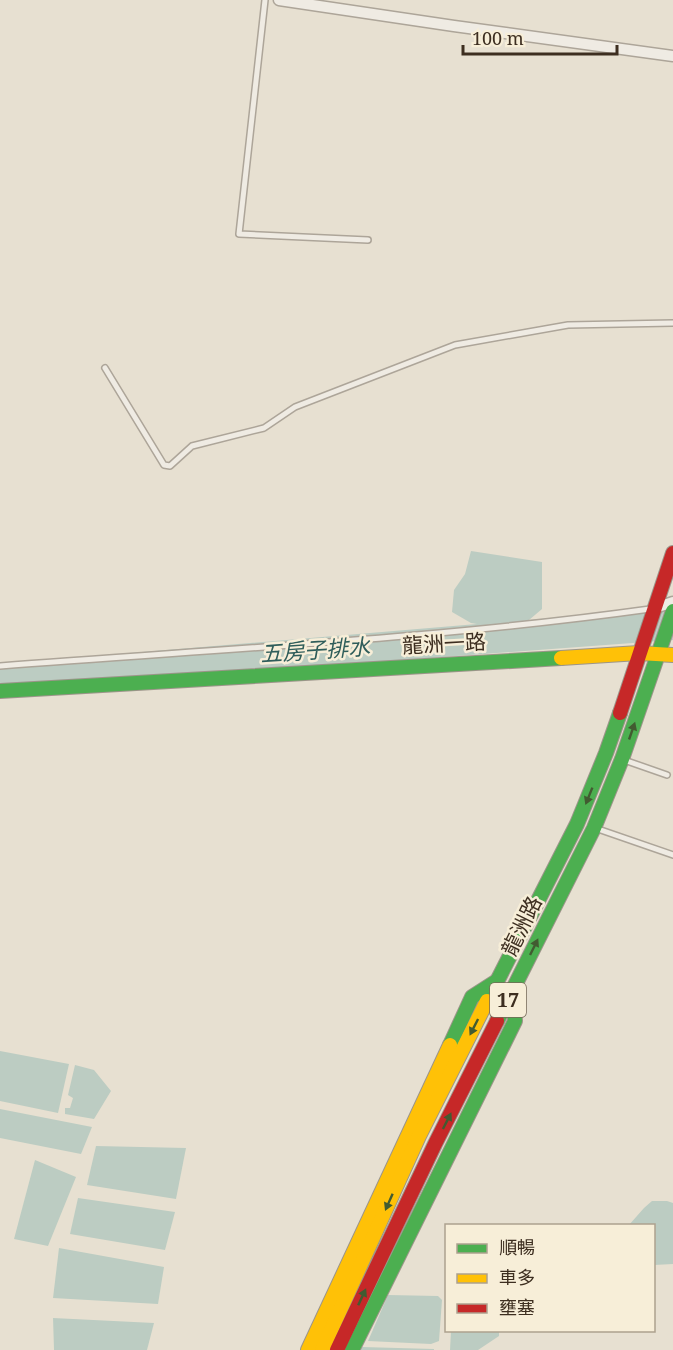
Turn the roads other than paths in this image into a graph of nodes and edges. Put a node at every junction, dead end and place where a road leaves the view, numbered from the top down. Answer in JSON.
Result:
{"nodes":[{"id":1,"x":265,"y":0,"type":"edge"},
{"id":2,"x":279,"y":0,"type":"edge"},
{"id":3,"x":673,"y":56,"type":"edge"},
{"id":4,"x":368,"y":240,"type":"dead end"},
{"id":5,"x":673,"y":323,"type":"edge"},
{"id":6,"x":105,"y":368,"type":"dead end"},
{"id":7,"x":673,"y":553,"type":"edge"},
{"id":8,"x":673,"y":602,"type":"edge"},
{"id":9,"x":654,"y":611,"type":"junction"},
{"id":10,"x":673,"y":611,"type":"edge"},
{"id":11,"x":641,"y":647,"type":"junction"},
{"id":12,"x":660,"y":649,"type":"junction"},
{"id":13,"x":673,"y":655,"type":"edge"},
{"id":14,"x":0,"y":666,"type":"edge"},
{"id":15,"x":0,"y":691,"type":"edge"},
{"id":16,"x":622,"y":759,"type":"junction"},
{"id":17,"x":668,"y":775,"type":"dead end"},
{"id":18,"x":594,"y":828,"type":"junction"},
{"id":19,"x":673,"y":855,"type":"edge"},
{"id":20,"x":497,"y":981,"type":"junction"},
{"id":21,"x":513,"y":989,"type":"junction"},
{"id":22,"x":308,"y":1350,"type":"edge"},
{"id":23,"x":322,"y":1350,"type":"edge"},
{"id":24,"x":337,"y":1350,"type":"edge"},
{"id":25,"x":352,"y":1350,"type":"edge"}],
"edges":[{"from":1,"to":4,"type":"lane"},
{"from":2,"to":3,"type":"street"},
{"from":5,"to":6,"type":"lane"},
{"from":7,"to":9,"type":"main road","number":"17"},
{"from":8,"to":9,"type":"street"},
{"from":9,"to":11,"type":"main road","number":"17"},
{"from":9,"to":14,"type":"lane"},
{"from":10,"to":12,"type":"main road","number":"17"},
{"from":11,"to":12,"type":"main road","name":"龍洲一路"},
{"from":11,"to":15,"type":"main road","name":"龍洲一路"},
{"from":11,"to":20,"type":"main road","name":"龍洲路","number":"17","one_way":true},
{"from":12,"to":13,"type":"main road","name":"龍洲一路"},
{"from":16,"to":12,"type":"main road","name":"龍洲路","number":"17","one_way":true},
{"from":16,"to":17,"type":"lane"},
{"from":16,"to":18,"type":"main road","name":"龍洲路","number":"17"},
{"from":18,"to":19,"type":"lane"},
{"from":21,"to":18,"type":"main road","name":"龍洲路","number":"17","one_way":true},
{"from":20,"to":22,"type":"main road"},
{"from":20,"to":23,"type":"main road","name":"龍洲路","number":"17","one_way":true},
{"from":24,"to":21,"type":"main road","name":"龍洲路","number":"17","one_way":true},
{"from":21,"to":25,"type":"main road"}]}
